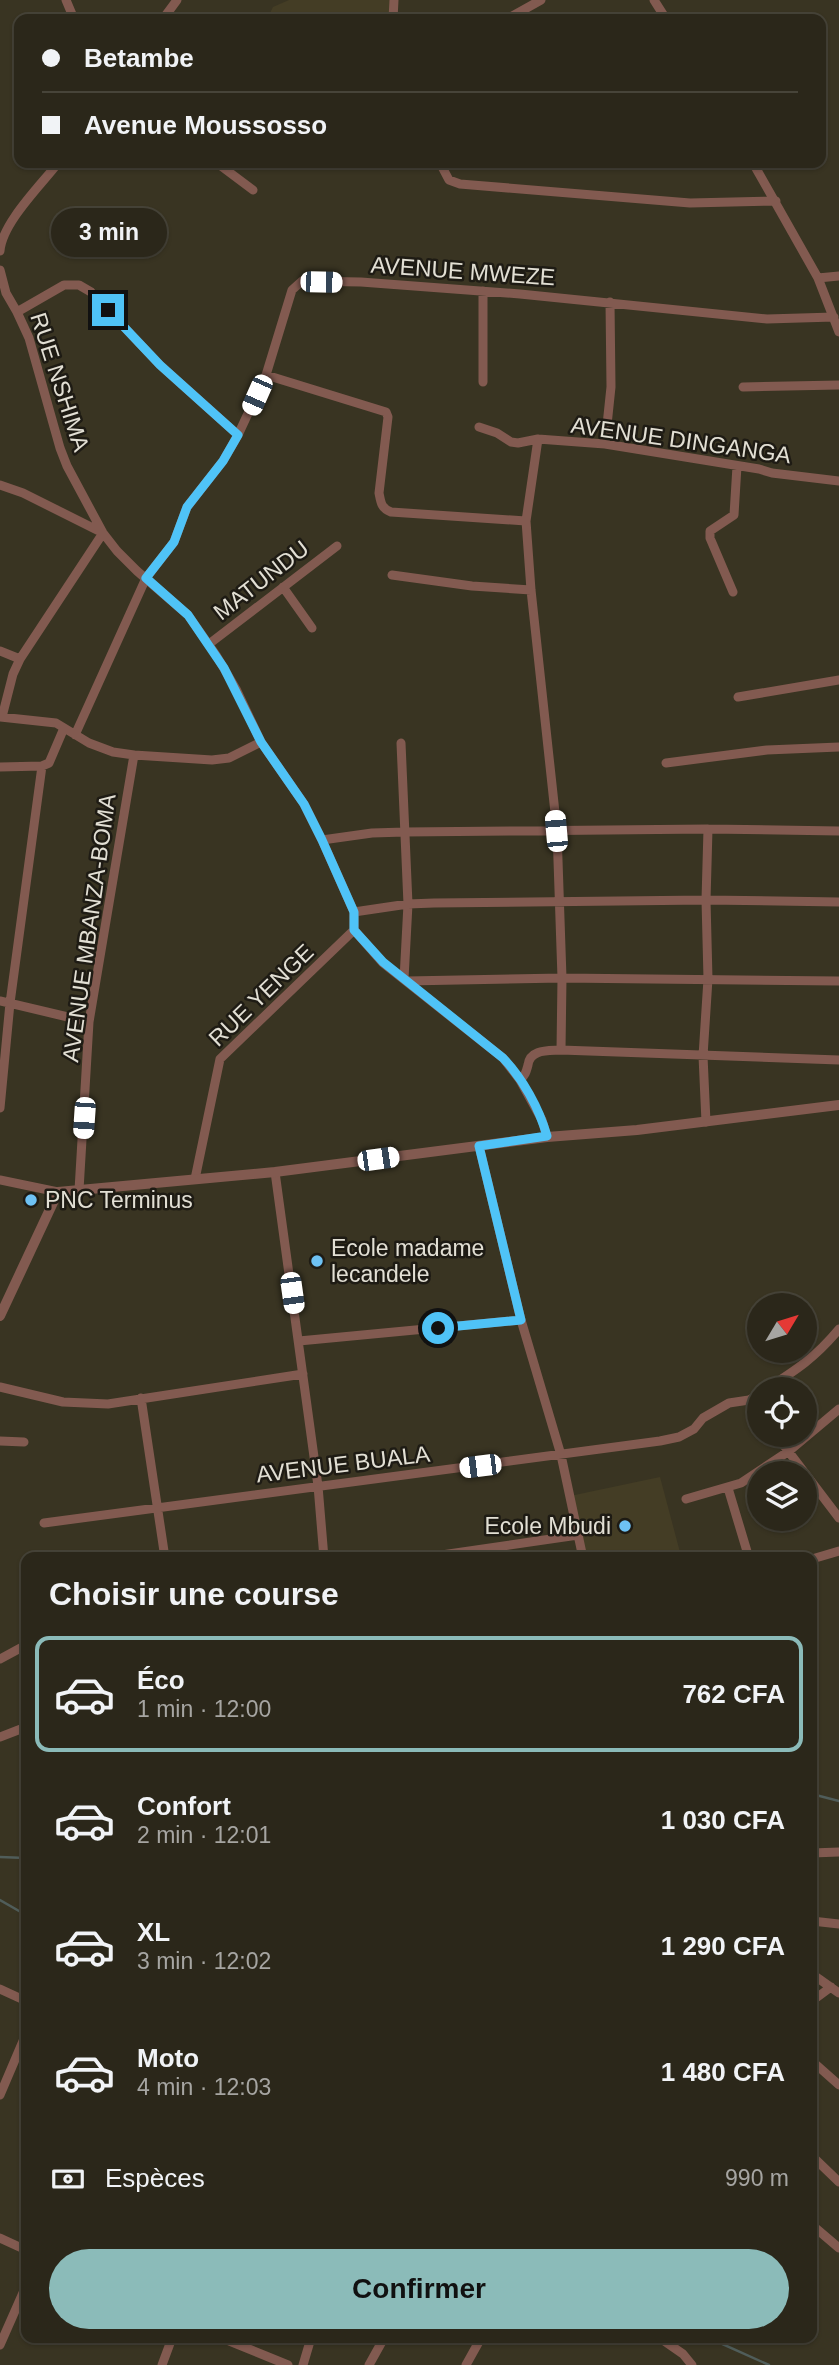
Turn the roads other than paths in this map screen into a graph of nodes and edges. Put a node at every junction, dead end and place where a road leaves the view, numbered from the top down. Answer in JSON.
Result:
{"nodes":[{"id":1,"x":541,"y":0,"type":"edge"},
{"id":2,"x":516,"y":14,"type":"edge"},
{"id":3,"x":54,"y":168,"type":"edge"},
{"id":4,"x":224,"y":168,"type":"edge"},
{"id":5,"x":443,"y":168,"type":"edge"},
{"id":6,"x":756,"y":168,"type":"edge"},
{"id":7,"x":253,"y":190,"type":"dead end"},
{"id":8,"x":776,"y":201,"type":"junction"},
{"id":9,"x":0,"y":251,"type":"edge"},
{"id":10,"x":0,"y":270,"type":"edge"},
{"id":11,"x":839,"y":276,"type":"edge"},
{"id":12,"x":818,"y":278,"type":"junction"},
{"id":13,"x":3,"y":291,"type":"edge"},
{"id":14,"x":483,"y":291,"type":"junction"},
{"id":15,"x":610,"y":302,"type":"junction"},
{"id":16,"x":18,"y":312,"type":"junction"},
{"id":17,"x":834,"y":317,"type":"junction"},
{"id":18,"x":839,"y":332,"type":"edge"},
{"id":19,"x":266,"y":375,"type":"junction"},
{"id":20,"x":482,"y":382,"type":"dead end"},
{"id":21,"x":839,"y":385,"type":"edge"},
{"id":22,"x":743,"y":387,"type":"dead end"},
{"id":23,"x":479,"y":428,"type":"dead end"},
{"id":24,"x":238,"y":435,"type":"junction"},
{"id":25,"x":538,"y":439,"type":"junction"},
{"id":26,"x":606,"y":444,"type":"junction"},
{"id":27,"x":737,"y":466,"type":"junction"},
{"id":28,"x":839,"y":481,"type":"edge"},
{"id":29,"x":0,"y":485,"type":"edge"},
{"id":30,"x":526,"y":521,"type":"junction"},
{"id":31,"x":103,"y":533,"type":"junction"},
{"id":32,"x":337,"y":546,"type":"dead end"},
{"id":33,"x":392,"y":575,"type":"dead end"},
{"id":34,"x":146,"y":578,"type":"junction"},
{"id":35,"x":283,"y":587,"type":"junction"},
{"id":36,"x":531,"y":590,"type":"junction"},
{"id":37,"x":733,"y":592,"type":"dead end"},
{"id":38,"x":312,"y":628,"type":"dead end"},
{"id":39,"x":209,"y":645,"type":"junction"},
{"id":40,"x":0,"y":651,"type":"edge"},
{"id":41,"x":20,"y":659,"type":"junction"},
{"id":42,"x":839,"y":680,"type":"edge"},
{"id":43,"x":738,"y":697,"type":"dead end"},
{"id":44,"x":1,"y":717,"type":"edge"},
{"id":45,"x":64,"y":728,"type":"junction"},
{"id":46,"x":75,"y":735,"type":"junction"},
{"id":47,"x":261,"y":742,"type":"junction"},
{"id":48,"x":401,"y":743,"type":"dead end"},
{"id":49,"x":839,"y":747,"type":"edge"},
{"id":50,"x":134,"y":755,"type":"junction"},
{"id":51,"x":666,"y":763,"type":"dead end"},
{"id":52,"x":0,"y":766,"type":"edge"},
{"id":53,"x":42,"y":766,"type":"junction"},
{"id":54,"x":708,"y":829,"type":"junction"},
{"id":55,"x":556,"y":831,"type":"junction"},
{"id":56,"x":839,"y":831,"type":"edge"},
{"id":57,"x":405,"y":832,"type":"junction"},
{"id":58,"x":322,"y":840,"type":"junction"},
{"id":59,"x":706,"y":901,"type":"junction"},
{"id":60,"x":558,"y":902,"type":"junction"},
{"id":61,"x":839,"y":902,"type":"edge"},
{"id":62,"x":408,"y":904,"type":"junction"},
{"id":63,"x":354,"y":912,"type":"junction"},
{"id":64,"x":354,"y":930,"type":"junction"},
{"id":65,"x":562,"y":978,"type":"junction"},
{"id":66,"x":708,"y":979,"type":"junction"},
{"id":67,"x":405,"y":980,"type":"junction"},
{"id":68,"x":839,"y":981,"type":"edge"},
{"id":69,"x":0,"y":1001,"type":"edge"},
{"id":70,"x":10,"y":1003,"type":"junction"},
{"id":71,"x":89,"y":1022,"type":"junction"},
{"id":72,"x":561,"y":1050,"type":"junction"},
{"id":73,"x":703,"y":1056,"type":"junction"},
{"id":74,"x":839,"y":1060,"type":"edge"},
{"id":75,"x":520,"y":1080,"type":"junction"},
{"id":76,"x":839,"y":1105,"type":"edge"},
{"id":77,"x":0,"y":1108,"type":"edge"},
{"id":78,"x":706,"y":1122,"type":"junction"},
{"id":79,"x":547,"y":1136,"type":"junction"},
{"id":80,"x":479,"y":1146,"type":"junction"},
{"id":81,"x":275,"y":1172,"type":"junction"},
{"id":82,"x":195,"y":1179,"type":"junction"},
{"id":83,"x":0,"y":1180,"type":"edge"},
{"id":84,"x":79,"y":1190,"type":"junction"},
{"id":85,"x":58,"y":1192,"type":"junction"},
{"id":86,"x":0,"y":1316,"type":"edge"},
{"id":87,"x":521,"y":1320,"type":"junction"},
{"id":88,"x":839,"y":1329,"type":"edge"},
{"id":89,"x":299,"y":1341,"type":"junction"},
{"id":90,"x":303,"y":1374,"type":"junction"},
{"id":91,"x":787,"y":1377,"type":"edge"},
{"id":92,"x":0,"y":1387,"type":"edge"},
{"id":93,"x":141,"y":1398,"type":"junction"},
{"id":94,"x":747,"y":1400,"type":"edge"},
{"id":95,"x":839,"y":1409,"type":"edge"},
{"id":96,"x":0,"y":1441,"type":"edge"},
{"id":97,"x":24,"y":1442,"type":"dead end"},
{"id":98,"x":786,"y":1447,"type":"edge"},
{"id":99,"x":789,"y":1451,"type":"junction"},
{"id":100,"x":561,"y":1455,"type":"junction"},
{"id":101,"x":318,"y":1486,"type":"junction"},
{"id":102,"x":728,"y":1488,"type":"junction"},
{"id":103,"x":686,"y":1499,"type":"dead end"},
{"id":104,"x":157,"y":1507,"type":"junction"},
{"id":105,"x":839,"y":1518,"type":"edge"},
{"id":106,"x":44,"y":1522,"type":"dead end"},
{"id":107,"x":578,"y":1535,"type":"junction"},
{"id":108,"x":839,"y":1551,"type":"edge"},
{"id":109,"x":164,"y":1552,"type":"edge"},
{"id":110,"x":324,"y":1552,"type":"edge"},
{"id":111,"x":462,"y":1552,"type":"edge"},
{"id":112,"x":582,"y":1552,"type":"edge"},
{"id":113,"x":747,"y":1552,"type":"edge"},
{"id":114,"x":817,"y":1558,"type":"edge"},
{"id":115,"x":21,"y":1648,"type":"edge"},
{"id":116,"x":0,"y":1659,"type":"edge"},
{"id":117,"x":21,"y":1729,"type":"edge"},
{"id":118,"x":0,"y":1737,"type":"edge"},
{"id":119,"x":839,"y":1852,"type":"edge"},
{"id":120,"x":817,"y":1853,"type":"edge"},
{"id":121,"x":817,"y":1922,"type":"edge"},
{"id":122,"x":839,"y":1924,"type":"edge"},
{"id":123,"x":817,"y":1977,"type":"edge"},
{"id":124,"x":0,"y":1989,"type":"edge"},
{"id":125,"x":835,"y":1990,"type":"edge"},
{"id":126,"x":21,"y":1999,"type":"edge"},
{"id":127,"x":817,"y":1999,"type":"edge"},
{"id":128,"x":21,"y":2046,"type":"edge"},
{"id":129,"x":817,"y":2065,"type":"edge"},
{"id":130,"x":839,"y":2085,"type":"edge"},
{"id":131,"x":0,"y":2095,"type":"edge"},
{"id":132,"x":817,"y":2161,"type":"edge"},
{"id":133,"x":839,"y":2182,"type":"edge"},
{"id":134,"x":817,"y":2229,"type":"edge"},
{"id":135,"x":0,"y":2238,"type":"edge"},
{"id":136,"x":21,"y":2248,"type":"edge"},
{"id":137,"x":839,"y":2248,"type":"edge"},
{"id":138,"x":21,"y":2298,"type":"edge"},
{"id":139,"x":170,"y":2343,"type":"edge"},
{"id":140,"x":234,"y":2343,"type":"edge"},
{"id":141,"x":310,"y":2343,"type":"edge"},
{"id":142,"x":381,"y":2343,"type":"edge"},
{"id":143,"x":478,"y":2343,"type":"edge"},
{"id":144,"x":667,"y":2343,"type":"edge"},
{"id":145,"x":0,"y":2346,"type":"edge"},
{"id":146,"x":162,"y":2365,"type":"edge"},
{"id":147,"x":288,"y":2365,"type":"edge"},
{"id":148,"x":303,"y":2365,"type":"edge"},
{"id":149,"x":369,"y":2365,"type":"edge"},
{"id":150,"x":466,"y":2365,"type":"edge"},
{"id":151,"x":692,"y":2365,"type":"edge"}],
"edges":[{"from":1,"to":2,"type":"street"},
{"from":3,"to":9,"type":"street"},
{"from":4,"to":7,"type":"street"},
{"from":5,"to":8,"type":"street"},
{"from":6,"to":8,"type":"street"},
{"from":8,"to":12,"type":"street"},
{"from":10,"to":13,"type":"street","name":"RUE NSHIMA"},
{"from":11,"to":12,"type":"street"},
{"from":12,"to":17,"type":"street"},
{"from":13,"to":16,"type":"street","name":"RUE NSHIMA"},
{"from":14,"to":15,"type":"street","name":"AVENUE MWEZE"},
{"from":14,"to":19,"type":"street","name":"AVENUE MWEZE"},
{"from":14,"to":20,"type":"street"},
{"from":15,"to":17,"type":"street","name":"AVENUE MWEZE"},
{"from":15,"to":26,"type":"street"},
{"from":16,"to":24,"type":"street"},
{"from":16,"to":31,"type":"street","name":"RUE NSHIMA"},
{"from":17,"to":18,"type":"street"},
{"from":19,"to":24,"type":"street","name":"AVENUE MWEZE"},
{"from":19,"to":30,"type":"street"},
{"from":21,"to":22,"type":"street"},
{"from":23,"to":25,"type":"street","name":"AVENUE DINGANGA"},
{"from":24,"to":34,"type":"street","name":"AVENUE MWEZE"},
{"from":25,"to":26,"type":"street","name":"AVENUE DINGANGA"},
{"from":25,"to":30,"type":"street"},
{"from":26,"to":27,"type":"street","name":"AVENUE DINGANGA"},
{"from":27,"to":28,"type":"street","name":"AVENUE DINGANGA"},
{"from":27,"to":37,"type":"street"},
{"from":29,"to":31,"type":"street"},
{"from":30,"to":36,"type":"street"},
{"from":31,"to":34,"type":"street","name":"RUE NSHIMA"},
{"from":31,"to":41,"type":"street"},
{"from":32,"to":35,"type":"street","name":"MATUNDU"},
{"from":33,"to":36,"type":"street"},
{"from":34,"to":39,"type":"street","name":"RUE NSHIMA"},
{"from":34,"to":46,"type":"street","name":"AVENUE MWEZE"},
{"from":35,"to":38,"type":"street"},
{"from":35,"to":39,"type":"street","name":"MATUNDU"},
{"from":36,"to":55,"type":"street"},
{"from":39,"to":47,"type":"street","name":"RUE NSHIMA"},
{"from":40,"to":41,"type":"street"},
{"from":41,"to":44,"type":"street"},
{"from":42,"to":43,"type":"street"},
{"from":44,"to":45,"type":"street"},
{"from":45,"to":46,"type":"street"},
{"from":45,"to":53,"type":"street"},
{"from":46,"to":50,"type":"street"},
{"from":47,"to":50,"type":"street"},
{"from":47,"to":58,"type":"street","name":"RUE NSHIMA"},
{"from":48,"to":57,"type":"street"},
{"from":49,"to":51,"type":"street"},
{"from":50,"to":71,"type":"street","name":"AVENUE MBANZA-BOMA"},
{"from":52,"to":53,"type":"street"},
{"from":53,"to":70,"type":"street"},
{"from":54,"to":55,"type":"street"},
{"from":54,"to":56,"type":"street"},
{"from":54,"to":59,"type":"street"},
{"from":55,"to":57,"type":"street"},
{"from":55,"to":60,"type":"street"},
{"from":57,"to":58,"type":"street"},
{"from":57,"to":62,"type":"street"},
{"from":58,"to":63,"type":"street","name":"RUE NSHIMA"},
{"from":59,"to":60,"type":"street"},
{"from":59,"to":61,"type":"street"},
{"from":59,"to":66,"type":"street"},
{"from":60,"to":62,"type":"street"},
{"from":60,"to":65,"type":"street"},
{"from":62,"to":63,"type":"street"},
{"from":62,"to":67,"type":"street"},
{"from":63,"to":64,"type":"street","name":"RUE NSHIMA"},
{"from":64,"to":67,"type":"street"},
{"from":64,"to":82,"type":"street","name":"RUE YENGE"},
{"from":65,"to":66,"type":"street"},
{"from":65,"to":67,"type":"street"},
{"from":65,"to":72,"type":"street"},
{"from":66,"to":68,"type":"street"},
{"from":66,"to":73,"type":"street"},
{"from":67,"to":75,"type":"street"},
{"from":69,"to":70,"type":"street"},
{"from":70,"to":71,"type":"street"},
{"from":70,"to":77,"type":"street"},
{"from":71,"to":84,"type":"street","name":"AVENUE MBANZA-BOMA"},
{"from":72,"to":73,"type":"street"},
{"from":72,"to":75,"type":"street"},
{"from":73,"to":74,"type":"street"},
{"from":73,"to":78,"type":"street"},
{"from":75,"to":79,"type":"street"},
{"from":76,"to":78,"type":"street"},
{"from":78,"to":79,"type":"street"},
{"from":79,"to":80,"type":"street"},
{"from":80,"to":81,"type":"street"},
{"from":80,"to":87,"type":"street"},
{"from":81,"to":82,"type":"street"},
{"from":81,"to":89,"type":"street"},
{"from":82,"to":84,"type":"street"},
{"from":83,"to":85,"type":"street"},
{"from":84,"to":85,"type":"street"},
{"from":85,"to":86,"type":"street"},
{"from":87,"to":89,"type":"street"},
{"from":87,"to":100,"type":"street"},
{"from":88,"to":91,"type":"street"},
{"from":89,"to":90,"type":"street"},
{"from":90,"to":93,"type":"street"},
{"from":90,"to":101,"type":"street"},
{"from":92,"to":93,"type":"street"},
{"from":93,"to":104,"type":"street"},
{"from":94,"to":100,"type":"street","name":"AVENUE BUALA"},
{"from":95,"to":99,"type":"street"},
{"from":96,"to":97,"type":"street"},
{"from":98,"to":99,"type":"street"},
{"from":99,"to":102,"type":"street"},
{"from":99,"to":105,"type":"street"},
{"from":100,"to":101,"type":"street","name":"AVENUE BUALA"},
{"from":100,"to":107,"type":"street"},
{"from":101,"to":104,"type":"street","name":"AVENUE BUALA"},
{"from":101,"to":110,"type":"street"},
{"from":102,"to":103,"type":"street"},
{"from":102,"to":113,"type":"street"},
{"from":104,"to":106,"type":"street","name":"AVENUE BUALA"},
{"from":104,"to":109,"type":"street"},
{"from":107,"to":111,"type":"street"},
{"from":107,"to":112,"type":"street"},
{"from":108,"to":114,"type":"street"},
{"from":115,"to":116,"type":"street"},
{"from":117,"to":118,"type":"street"},
{"from":119,"to":120,"type":"street"},
{"from":121,"to":122,"type":"street"},
{"from":123,"to":125,"type":"street"},
{"from":124,"to":126,"type":"street"},
{"from":125,"to":127,"type":"street"},
{"from":128,"to":131,"type":"street"},
{"from":129,"to":130,"type":"street"},
{"from":132,"to":133,"type":"street"},
{"from":134,"to":137,"type":"street"},
{"from":135,"to":136,"type":"street"},
{"from":138,"to":145,"type":"street"},
{"from":139,"to":146,"type":"street"},
{"from":140,"to":147,"type":"street"},
{"from":141,"to":148,"type":"street"},
{"from":142,"to":149,"type":"street"},
{"from":143,"to":150,"type":"street"},
{"from":144,"to":151,"type":"street"}]}
